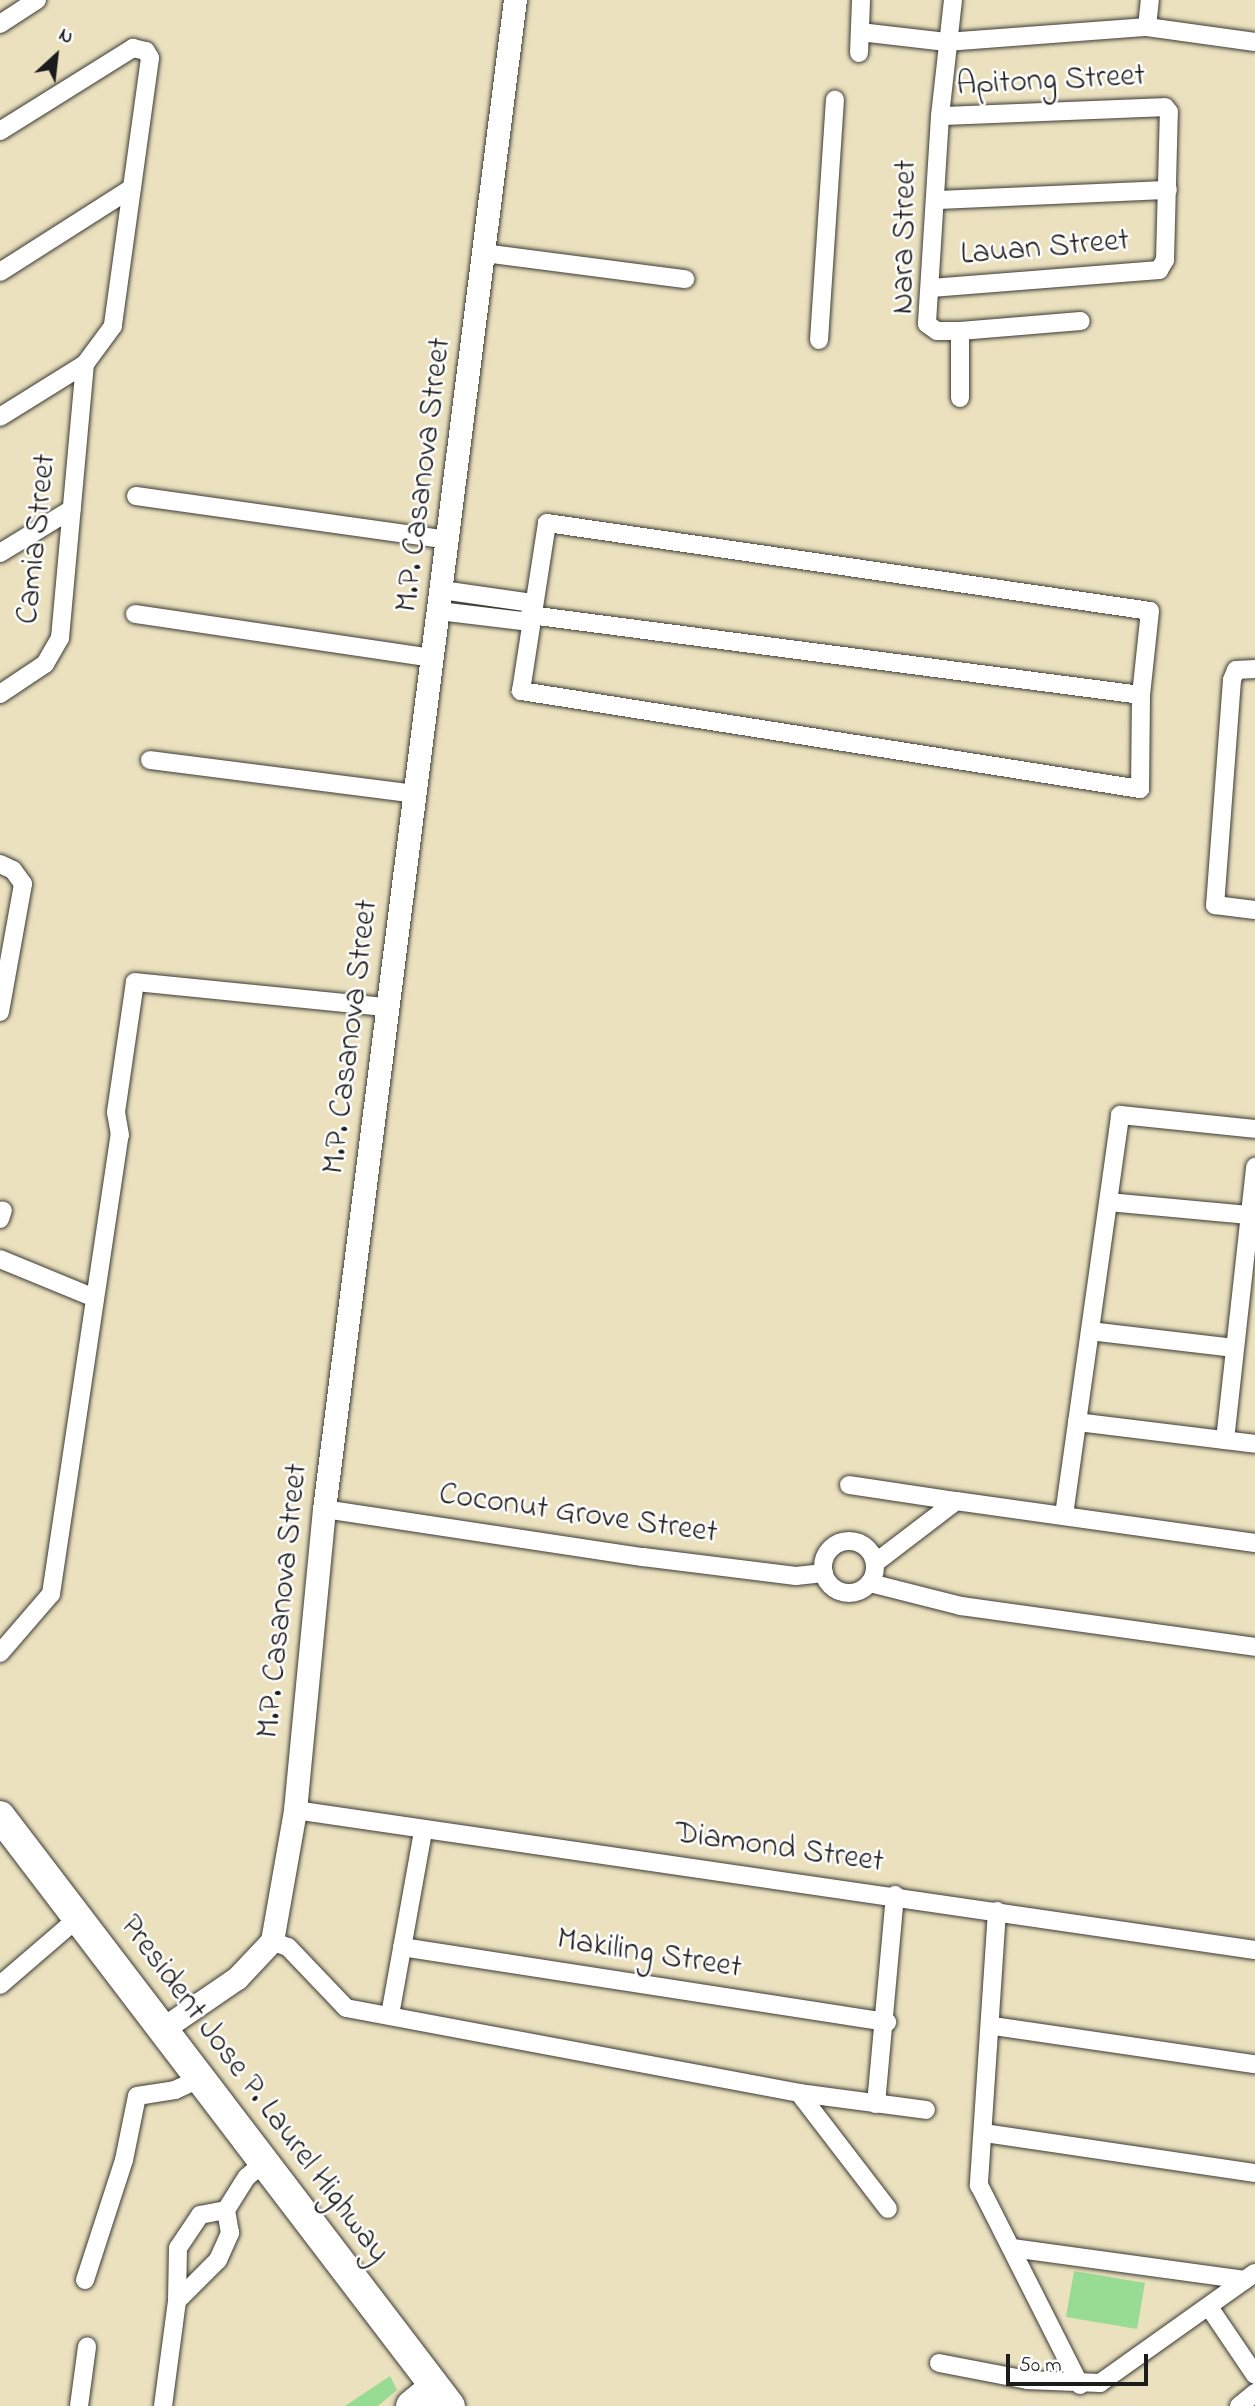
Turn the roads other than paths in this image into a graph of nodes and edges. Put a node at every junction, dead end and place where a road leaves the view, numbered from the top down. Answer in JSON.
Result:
{"nodes":[{"id":1,"x":37,"y":0,"type":"edge"},
{"id":2,"x":515,"y":0,"type":"edge"},
{"id":3,"x":861,"y":0,"type":"edge"},
{"id":4,"x":953,"y":0,"type":"edge"},
{"id":5,"x":1150,"y":0,"type":"edge"},
{"id":6,"x":0,"y":24,"type":"edge"},
{"id":7,"x":1147,"y":27,"type":"junction"},
{"id":8,"x":860,"y":32,"type":"junction"},
{"id":9,"x":946,"y":42,"type":"junction"},
{"id":10,"x":1255,"y":43,"type":"edge"},
{"id":11,"x":859,"y":53,"type":"dead end"},
{"id":12,"x":835,"y":100,"type":"dead end"},
{"id":13,"x":940,"y":116,"type":"junction"},
{"id":14,"x":0,"y":131,"type":"edge"},
{"id":15,"x":132,"y":188,"type":"junction"},
{"id":16,"x":1168,"y":190,"type":"junction"},
{"id":17,"x":936,"y":200,"type":"junction"},
{"id":18,"x":484,"y":253,"type":"junction"},
{"id":19,"x":0,"y":272,"type":"edge"},
{"id":20,"x":685,"y":279,"type":"dead end"},
{"id":21,"x":930,"y":288,"type":"junction"},
{"id":22,"x":1081,"y":321,"type":"dead end"},
{"id":23,"x":960,"y":331,"type":"junction"},
{"id":24,"x":819,"y":340,"type":"dead end"},
{"id":25,"x":85,"y":364,"type":"junction"},
{"id":26,"x":960,"y":398,"type":"dead end"},
{"id":27,"x":0,"y":417,"type":"edge"},
{"id":28,"x":136,"y":496,"type":"dead end"},
{"id":29,"x":72,"y":509,"type":"junction"},
{"id":30,"x":448,"y":540,"type":"junction"},
{"id":31,"x":0,"y":553,"type":"edge"},
{"id":32,"x":441,"y":601,"type":"junction"},
{"id":33,"x":531,"y":613,"type":"junction"},
{"id":34,"x":135,"y":614,"type":"dead end"},
{"id":35,"x":433,"y":659,"type":"junction"},
{"id":36,"x":1255,"y":669,"type":"edge"},
{"id":37,"x":0,"y":694,"type":"edge"},
{"id":38,"x":1141,"y":695,"type":"junction"},
{"id":39,"x":150,"y":760,"type":"dead end"},
{"id":40,"x":414,"y":794,"type":"junction"},
{"id":41,"x":0,"y":864,"type":"edge"},
{"id":42,"x":1255,"y":911,"type":"edge"},
{"id":43,"x":386,"y":1007,"type":"junction"},
{"id":44,"x":0,"y":1012,"type":"edge"},
{"id":45,"x":1255,"y":1129,"type":"edge"},
{"id":46,"x":1255,"y":1167,"type":"edge"},
{"id":47,"x":1109,"y":1202,"type":"junction"},
{"id":48,"x":1250,"y":1215,"type":"junction"},
{"id":49,"x":0,"y":1259,"type":"edge"},
{"id":50,"x":92,"y":1297,"type":"junction"},
{"id":51,"x":1090,"y":1331,"type":"junction"},
{"id":52,"x":1234,"y":1348,"type":"junction"},
{"id":53,"x":1077,"y":1422,"type":"junction"},
{"id":54,"x":1225,"y":1440,"type":"junction"},
{"id":55,"x":1255,"y":1444,"type":"edge"},
{"id":56,"x":849,"y":1485,"type":"dead end"},
{"id":57,"x":956,"y":1501,"type":"junction"},
{"id":58,"x":324,"y":1508,"type":"junction"},
{"id":59,"x":1064,"y":1515,"type":"junction"},
{"id":60,"x":1255,"y":1543,"type":"edge"},
{"id":61,"x":875,"y":1563,"type":"junction"},
{"id":62,"x":824,"y":1573,"type":"junction"},
{"id":63,"x":870,"y":1584,"type":"junction"},
{"id":64,"x":1255,"y":1647,"type":"edge"},
{"id":65,"x":0,"y":1653,"type":"edge"},
{"id":66,"x":295,"y":1810,"type":"junction"},
{"id":67,"x":0,"y":1816,"type":"edge"},
{"id":68,"x":423,"y":1831,"type":"junction"},
{"id":69,"x":895,"y":1895,"type":"junction"},
{"id":70,"x":997,"y":1911,"type":"junction"},
{"id":71,"x":78,"y":1918,"type":"junction"},
{"id":72,"x":272,"y":1941,"type":"junction"},
{"id":73,"x":402,"y":1947,"type":"junction"},
{"id":74,"x":1255,"y":1950,"type":"edge"},
{"id":75,"x":0,"y":1985,"type":"edge"},
{"id":76,"x":390,"y":2015,"type":"junction"},
{"id":77,"x":887,"y":2022,"type":"junction"},
{"id":78,"x":993,"y":2026,"type":"junction"},
{"id":79,"x":161,"y":2030,"type":"junction"},
{"id":80,"x":1255,"y":2064,"type":"edge"},
{"id":81,"x":199,"y":2079,"type":"junction"},
{"id":82,"x":799,"y":2093,"type":"junction"},
{"id":83,"x":876,"y":2104,"type":"junction"},
{"id":84,"x":926,"y":2110,"type":"dead end"},
{"id":85,"x":984,"y":2133,"type":"junction"},
{"id":86,"x":264,"y":2162,"type":"junction"},
{"id":87,"x":1255,"y":2172,"type":"edge"},
{"id":88,"x":888,"y":2209,"type":"dead end"},
{"id":89,"x":226,"y":2210,"type":"junction"},
{"id":90,"x":1012,"y":2248,"type":"junction"},
{"id":91,"x":1250,"y":2276,"type":"edge"},
{"id":92,"x":85,"y":2280,"type":"dead end"},
{"id":93,"x":177,"y":2301,"type":"junction"},
{"id":94,"x":1209,"y":2307,"type":"junction"},
{"id":95,"x":87,"y":2347,"type":"dead end"},
{"id":96,"x":939,"y":2364,"type":"dead end"},
{"id":97,"x":1255,"y":2375,"type":"edge"},
{"id":98,"x":1080,"y":2385,"type":"junction"},
{"id":99,"x":1255,"y":2393,"type":"edge"},
{"id":100,"x":432,"y":2400,"type":"edge"},
{"id":101,"x":79,"y":2406,"type":"edge"},
{"id":102,"x":163,"y":2406,"type":"edge"},
{"id":103,"x":1240,"y":2406,"type":"edge"}],
"edges":[{"from":1,"to":6,"type":"street"},
{"from":2,"to":18,"type":"street","name":"M.P. Casanova Street"},
{"from":3,"to":8,"type":"street"},
{"from":4,"to":9,"type":"street","name":"Nara Street"},
{"from":5,"to":7,"type":"street"},
{"from":7,"to":9,"type":"street"},
{"from":7,"to":10,"type":"street"},
{"from":8,"to":9,"type":"street"},
{"from":8,"to":11,"type":"street"},
{"from":9,"to":13,"type":"street","name":"Nara Street"},
{"from":12,"to":24,"type":"street"},
{"from":13,"to":16,"type":"street","name":"Apitong Street"},
{"from":13,"to":17,"type":"street","name":"Nara Street"},
{"from":14,"to":15,"type":"street"},
{"from":15,"to":19,"type":"street"},
{"from":15,"to":25,"type":"street"},
{"from":16,"to":17,"type":"street"},
{"from":16,"to":21,"type":"street","name":"Lauan Street"},
{"from":17,"to":21,"type":"street","name":"Nara Street"},
{"from":18,"to":20,"type":"street"},
{"from":18,"to":30,"type":"street","name":"M.P. Casanova Street"},
{"from":21,"to":23,"type":"street","name":"Nara Street"},
{"from":22,"to":23,"type":"street","name":"Nara Street"},
{"from":23,"to":26,"type":"street"},
{"from":25,"to":27,"type":"street"},
{"from":25,"to":29,"type":"street","name":"Camia Street"},
{"from":28,"to":30,"type":"street"},
{"from":29,"to":31,"type":"street"},
{"from":29,"to":37,"type":"street","name":"Camia Street"},
{"from":30,"to":32,"type":"street","name":"M.P. Casanova Street"},
{"from":32,"to":33,"type":"street"},
{"from":32,"to":35,"type":"street","name":"M.P. Casanova Street"},
{"from":33,"to":38,"type":"street"},
{"from":33,"to":38,"type":"street"},
{"from":33,"to":38,"type":"street"},
{"from":34,"to":35,"type":"street"},
{"from":35,"to":40,"type":"street","name":"M.P. Casanova Street"},
{"from":36,"to":42,"type":"street"},
{"from":39,"to":40,"type":"street"},
{"from":40,"to":43,"type":"street","name":"M.P. Casanova Street"},
{"from":41,"to":44,"type":"street"},
{"from":43,"to":50,"type":"street"},
{"from":43,"to":58,"type":"street","name":"M.P. Casanova Street"},
{"from":45,"to":47,"type":"street"},
{"from":46,"to":48,"type":"street"},
{"from":47,"to":48,"type":"street"},
{"from":47,"to":51,"type":"street"},
{"from":48,"to":52,"type":"street"},
{"from":49,"to":50,"type":"street"},
{"from":50,"to":65,"type":"street"},
{"from":51,"to":52,"type":"street"},
{"from":51,"to":53,"type":"street"},
{"from":52,"to":54,"type":"street"},
{"from":53,"to":54,"type":"street"},
{"from":53,"to":59,"type":"street"},
{"from":54,"to":55,"type":"street"},
{"from":56,"to":57,"type":"street"},
{"from":57,"to":59,"type":"street"},
{"from":57,"to":61,"type":"street"},
{"from":58,"to":62,"type":"street","name":"Coconut Grove Street"},
{"from":58,"to":66,"type":"street","name":"M.P. Casanova Street"},
{"from":59,"to":60,"type":"street"},
{"from":61,"to":62,"type":"street"},
{"from":61,"to":63,"type":"street"},
{"from":62,"to":63,"type":"street"},
{"from":63,"to":64,"type":"street"},
{"from":66,"to":68,"type":"street","name":"Diamond Street"},
{"from":66,"to":72,"type":"street","name":"M.P. Casanova Street"},
{"from":67,"to":71,"type":"highway","name":"President Jose P. Laurel Highway"},
{"from":68,"to":69,"type":"street","name":"Diamond Street"},
{"from":68,"to":73,"type":"street"},
{"from":69,"to":70,"type":"street","name":"Diamond Street"},
{"from":69,"to":77,"type":"street"},
{"from":70,"to":74,"type":"street","name":"Diamond Street"},
{"from":70,"to":78,"type":"street"},
{"from":71,"to":75,"type":"street"},
{"from":71,"to":79,"type":"highway","name":"President Jose P. Laurel Highway"},
{"from":72,"to":76,"type":"street"},
{"from":72,"to":79,"type":"street"},
{"from":73,"to":76,"type":"street"},
{"from":73,"to":77,"type":"street","name":"Makiling Street"},
{"from":76,"to":82,"type":"street"},
{"from":77,"to":83,"type":"street"},
{"from":78,"to":80,"type":"street"},
{"from":78,"to":85,"type":"street"},
{"from":79,"to":81,"type":"highway","name":"President Jose P. Laurel Highway"},
{"from":81,"to":86,"type":"highway","name":"President Jose P. Laurel Highway"},
{"from":81,"to":92,"type":"street"},
{"from":82,"to":83,"type":"street"},
{"from":82,"to":88,"type":"street"},
{"from":83,"to":84,"type":"street"},
{"from":85,"to":87,"type":"street"},
{"from":85,"to":90,"type":"street"},
{"from":86,"to":89,"type":"street"},
{"from":86,"to":100,"type":"highway","name":"President Jose P. Laurel Highway"},
{"from":89,"to":93,"type":"street"},
{"from":89,"to":93,"type":"street"},
{"from":90,"to":91,"type":"street"},
{"from":90,"to":98,"type":"street"},
{"from":91,"to":94,"type":"street"},
{"from":93,"to":102,"type":"street"},
{"from":94,"to":97,"type":"street"},
{"from":94,"to":98,"type":"street"},
{"from":95,"to":101,"type":"street"},
{"from":96,"to":98,"type":"street"},
{"from":99,"to":103,"type":"street"}]}
